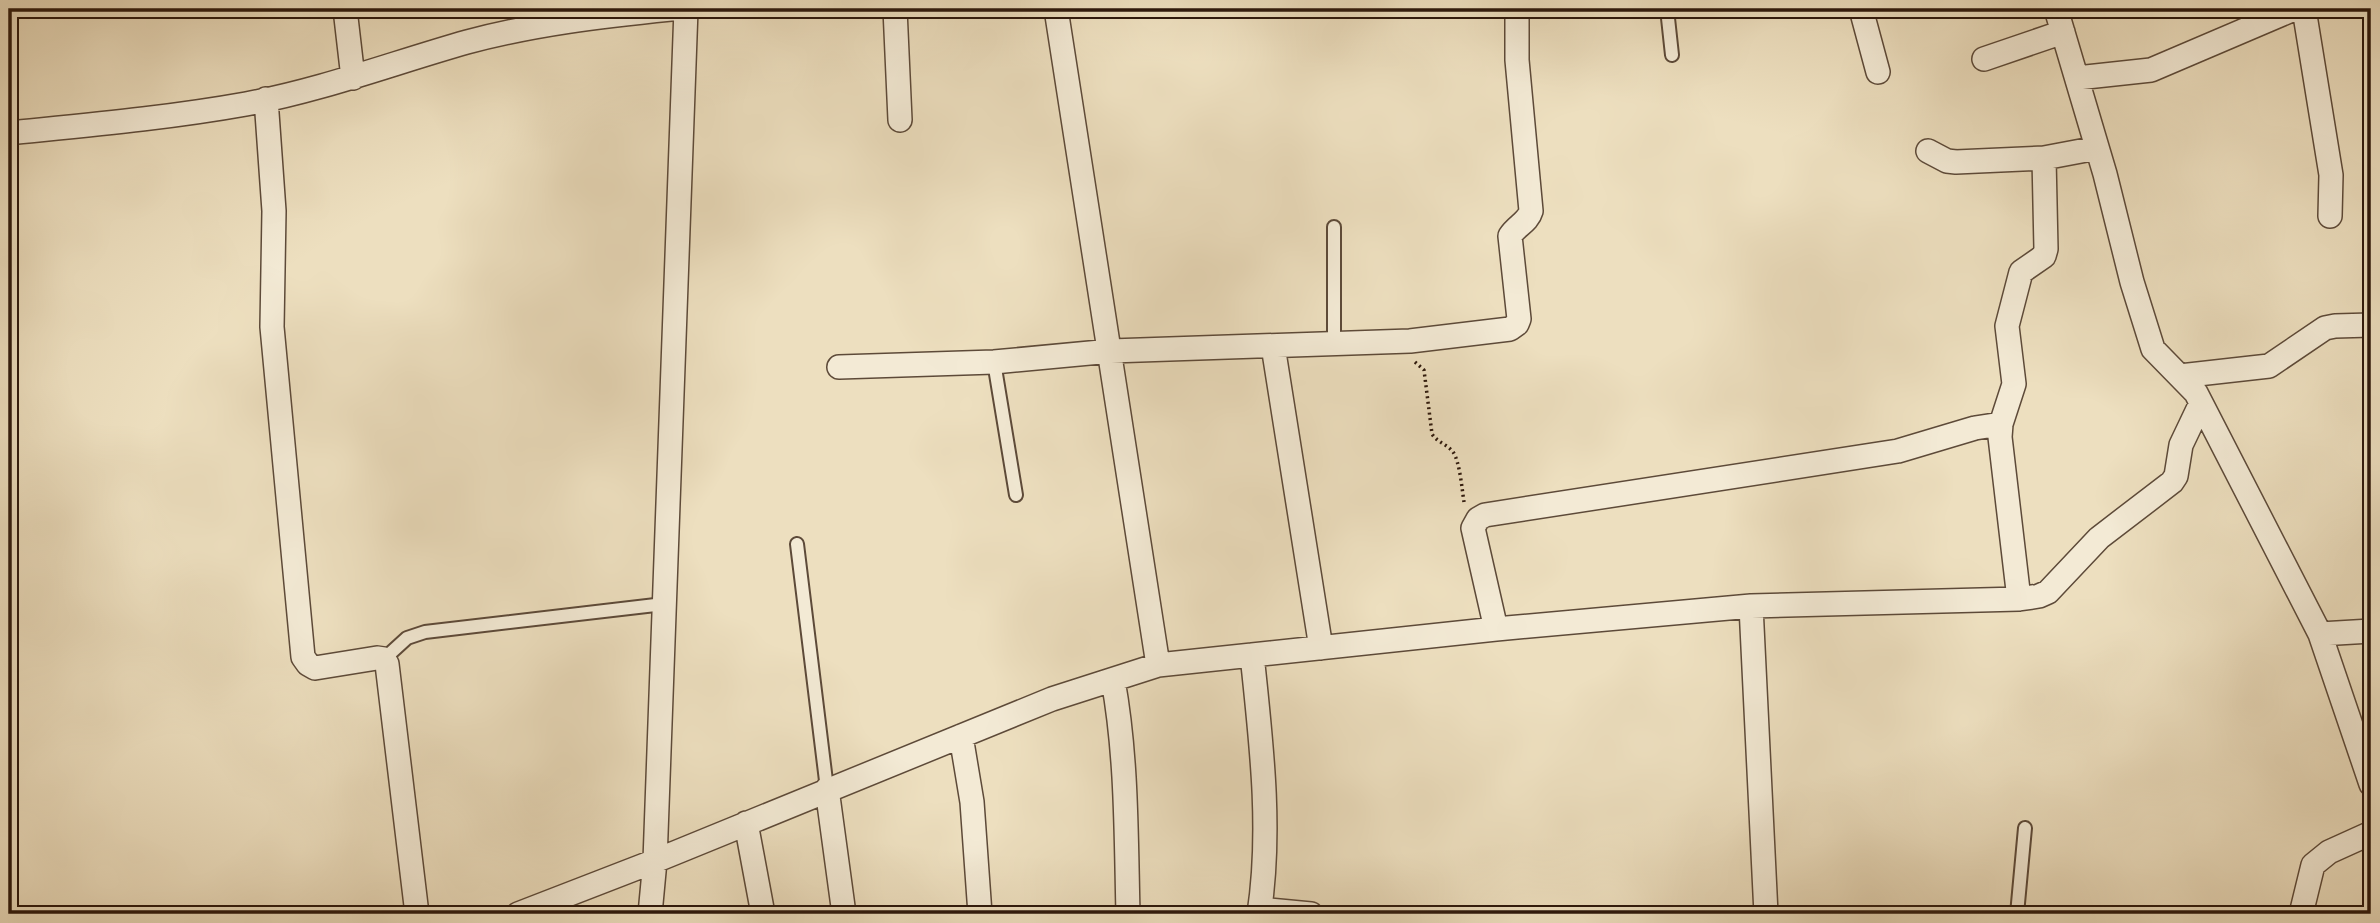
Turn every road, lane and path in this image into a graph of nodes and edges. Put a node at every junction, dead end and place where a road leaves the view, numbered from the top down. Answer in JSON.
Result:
{"nodes":[{"id":1,"x":345,"y":9,"type":"edge"},
{"id":2,"x":671,"y":9,"type":"edge"},
{"id":3,"x":686,"y":9,"type":"edge"},
{"id":4,"x":895,"y":9,"type":"edge"},
{"id":5,"x":1056,"y":9,"type":"edge"},
{"id":6,"x":1517,"y":9,"type":"edge"},
{"id":7,"x":1667,"y":9,"type":"edge"},
{"id":8,"x":1861,"y":9,"type":"edge"},
{"id":9,"x":2056,"y":9,"type":"edge"},
{"id":10,"x":2294,"y":9,"type":"edge"},
{"id":11,"x":2304,"y":9,"type":"edge"},
{"id":12,"x":2258,"y":16,"type":"edge"},
{"id":13,"x":2063,"y":32,"type":"junction"},
{"id":14,"x":1672,"y":55,"type":"dead end"},
{"id":15,"x":1984,"y":59,"type":"dead end"},
{"id":16,"x":1878,"y":72,"type":"dead end"},
{"id":17,"x":353,"y":78,"type":"junction"},
{"id":18,"x":2077,"y":78,"type":"junction"},
{"id":19,"x":265,"y":99,"type":"junction"},
{"id":20,"x":900,"y":120,"type":"dead end"},
{"id":21,"x":9,"y":133,"type":"edge"},
{"id":22,"x":2097,"y":148,"type":"junction"},
{"id":23,"x":1928,"y":151,"type":"dead end"},
{"id":24,"x":2044,"y":158,"type":"junction"},
{"id":25,"x":2330,"y":216,"type":"dead end"},
{"id":26,"x":1334,"y":227,"type":"dead end"},
{"id":27,"x":2371,"y":325,"type":"edge"},
{"id":28,"x":1392,"y":342,"type":"junction"},
{"id":29,"x":1334,"y":344,"type":"junction"},
{"id":30,"x":1273,"y":346,"type":"junction"},
{"id":31,"x":1111,"y":351,"type":"junction"},
{"id":32,"x":994,"y":362,"type":"junction"},
{"id":33,"x":839,"y":367,"type":"dead end"},
{"id":34,"x":2180,"y":376,"type":"junction"},
{"id":35,"x":2201,"y":403,"type":"junction"},
{"id":36,"x":2001,"y":424,"type":"junction"},
{"id":37,"x":1016,"y":495,"type":"dead end"},
{"id":38,"x":1478,"y":519,"type":"junction"},
{"id":39,"x":797,"y":544,"type":"dead end"},
{"id":40,"x":2019,"y":599,"type":"junction"},
{"id":41,"x":664,"y":604,"type":"junction"},
{"id":42,"x":1751,"y":606,"type":"junction"},
{"id":43,"x":1496,"y":629,"type":"junction"},
{"id":44,"x":2371,"y":631,"type":"edge"},
{"id":45,"x":2320,"y":634,"type":"junction"},
{"id":46,"x":1321,"y":648,"type":"junction"},
{"id":47,"x":1252,"y":655,"type":"junction"},
{"id":48,"x":384,"y":659,"type":"junction"},
{"id":49,"x":1158,"y":666,"type":"junction"},
{"id":50,"x":1113,"y":680,"type":"junction"},
{"id":51,"x":961,"y":736,"type":"junction"},
{"id":52,"x":2371,"y":784,"type":"edge"},
{"id":53,"x":827,"y":789,"type":"junction"},
{"id":54,"x":746,"y":823,"type":"junction"},
{"id":55,"x":2025,"y":828,"type":"dead end"},
{"id":56,"x":2371,"y":833,"type":"edge"},
{"id":57,"x":654,"y":861,"type":"junction"},
{"id":58,"x":1259,"y":912,"type":"edge"},
{"id":59,"x":417,"y":914,"type":"edge"},
{"id":60,"x":518,"y":914,"type":"edge"},
{"id":61,"x":650,"y":914,"type":"edge"},
{"id":62,"x":763,"y":914,"type":"edge"},
{"id":63,"x":844,"y":914,"type":"edge"},
{"id":64,"x":980,"y":914,"type":"edge"},
{"id":65,"x":1128,"y":914,"type":"edge"},
{"id":66,"x":1311,"y":914,"type":"edge"},
{"id":67,"x":1766,"y":914,"type":"edge"},
{"id":68,"x":2017,"y":914,"type":"edge"},
{"id":69,"x":2301,"y":914,"type":"edge"}],
"edges":[{"from":1,"to":17,"type":"street"},
{"from":2,"to":17,"type":"street"},
{"from":3,"to":41,"type":"street"},
{"from":4,"to":20,"type":"street"},
{"from":5,"to":31,"type":"street"},
{"from":6,"to":28,"type":"street"},
{"from":7,"to":14,"type":"lane"},
{"from":8,"to":16,"type":"street"},
{"from":9,"to":13,"type":"street"},
{"from":10,"to":12,"type":"street"},
{"from":11,"to":25,"type":"street"},
{"from":12,"to":18,"type":"street"},
{"from":13,"to":15,"type":"street"},
{"from":13,"to":18,"type":"street"},
{"from":17,"to":19,"type":"street"},
{"from":18,"to":22,"type":"street"},
{"from":19,"to":21,"type":"street"},
{"from":19,"to":48,"type":"street"},
{"from":22,"to":24,"type":"street"},
{"from":22,"to":34,"type":"street"},
{"from":23,"to":24,"type":"street"},
{"from":24,"to":36,"type":"street"},
{"from":26,"to":29,"type":"lane"},
{"from":27,"to":34,"type":"street"},
{"from":28,"to":29,"type":"street"},
{"from":28,"to":38,"type":"path"},
{"from":29,"to":30,"type":"street"},
{"from":30,"to":31,"type":"street"},
{"from":30,"to":46,"type":"street"},
{"from":31,"to":32,"type":"street"},
{"from":31,"to":49,"type":"street"},
{"from":32,"to":33,"type":"street"},
{"from":32,"to":37,"type":"lane"},
{"from":34,"to":35,"type":"street"},
{"from":35,"to":40,"type":"street"},
{"from":35,"to":45,"type":"street"},
{"from":36,"to":38,"type":"street"},
{"from":36,"to":40,"type":"street"},
{"from":38,"to":43,"type":"street"},
{"from":39,"to":53,"type":"lane"},
{"from":40,"to":42,"type":"street"},
{"from":41,"to":48,"type":"lane"},
{"from":41,"to":57,"type":"street"},
{"from":42,"to":43,"type":"street"},
{"from":42,"to":67,"type":"street"},
{"from":43,"to":46,"type":"street"},
{"from":44,"to":45,"type":"street"},
{"from":45,"to":52,"type":"street"},
{"from":46,"to":47,"type":"street"},
{"from":47,"to":49,"type":"street"},
{"from":47,"to":58,"type":"street"},
{"from":48,"to":59,"type":"street"},
{"from":49,"to":50,"type":"street"},
{"from":50,"to":51,"type":"street"},
{"from":50,"to":65,"type":"street"},
{"from":51,"to":53,"type":"street"},
{"from":51,"to":64,"type":"street"},
{"from":53,"to":54,"type":"street"},
{"from":53,"to":63,"type":"street"},
{"from":54,"to":57,"type":"street"},
{"from":54,"to":62,"type":"street"},
{"from":55,"to":68,"type":"lane"},
{"from":56,"to":69,"type":"street"},
{"from":57,"to":60,"type":"street"},
{"from":57,"to":61,"type":"street"},
{"from":58,"to":66,"type":"street"}]}
